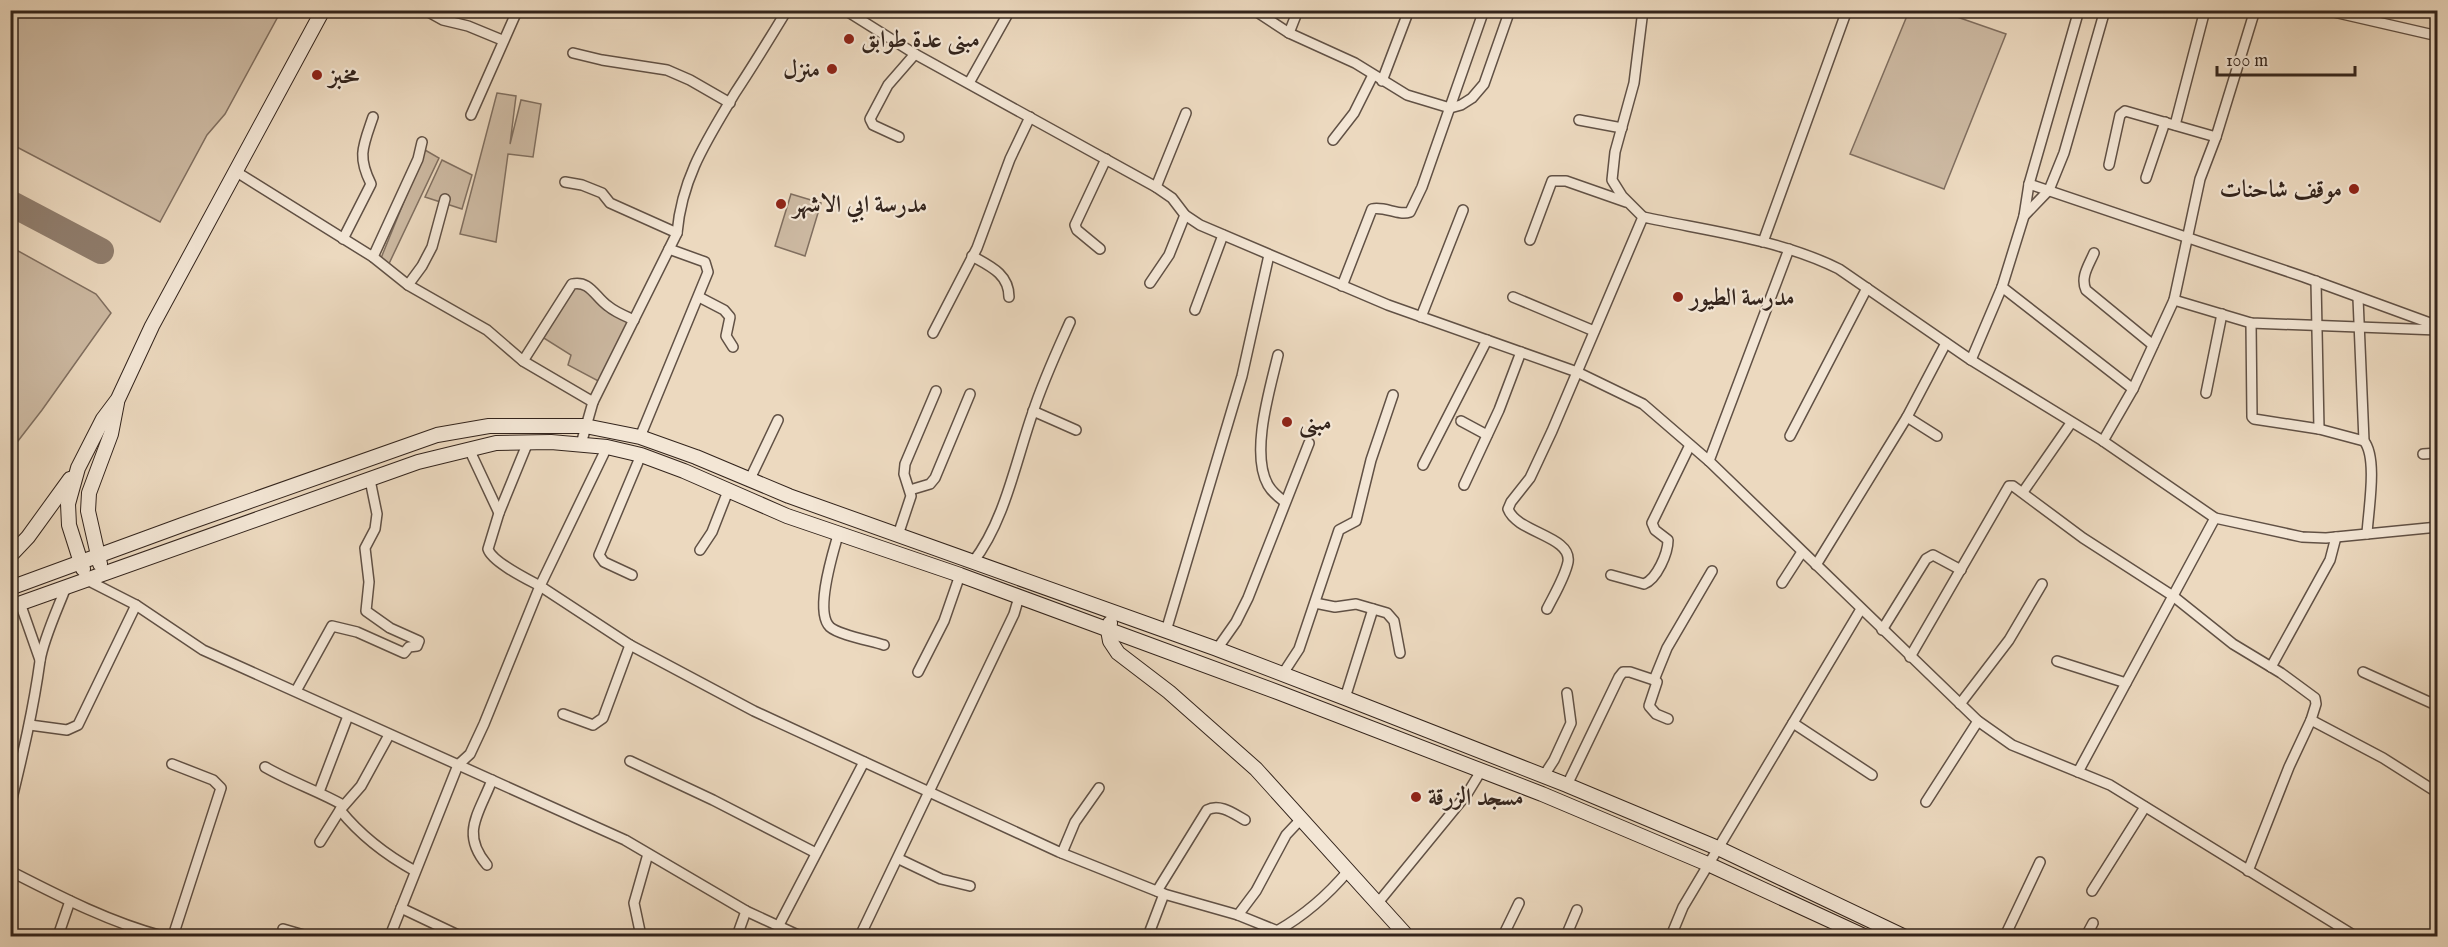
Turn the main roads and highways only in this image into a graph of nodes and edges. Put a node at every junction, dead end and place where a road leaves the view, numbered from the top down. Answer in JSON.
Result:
{"nodes":[{"id":1,"x":323,"y":10,"type":"edge"},
{"id":2,"x":118,"y":399,"type":"junction"},
{"id":3,"x":78,"y":468,"type":"junction"},
{"id":4,"x":10,"y":556,"type":"edge"},
{"id":5,"x":97,"y":557,"type":"junction"},
{"id":6,"x":80,"y":563,"type":"junction"},
{"id":7,"x":104,"y":574,"type":"junction"},
{"id":8,"x":87,"y":580,"type":"junction"},
{"id":9,"x":10,"y":588,"type":"edge"},
{"id":10,"x":16,"y":605,"type":"edge"},
{"id":11,"x":1114,"y":612,"type":"junction"},
{"id":12,"x":1108,"y":630,"type":"junction"},
{"id":13,"x":1840,"y":931,"type":"edge"},
{"id":14,"x":1407,"y":936,"type":"edge"},
{"id":15,"x":1864,"y":936,"type":"edge"},
{"id":16,"x":1903,"y":936,"type":"edge"}],
"edges":[{"from":1,"to":2,"type":"main road"},
{"from":2,"to":3,"type":"main road"},
{"from":2,"to":5,"type":"main road"},
{"from":3,"to":4,"type":"main road"},
{"from":3,"to":6,"type":"main road"},
{"from":5,"to":6,"type":"main road"},
{"from":5,"to":7,"type":"main road"},
{"from":5,"to":11,"type":"main road"},
{"from":6,"to":8,"type":"main road"},
{"from":6,"to":9,"type":"main road"},
{"from":7,"to":8,"type":"main road"},
{"from":7,"to":12,"type":"main road"},
{"from":8,"to":10,"type":"main road"},
{"from":11,"to":12,"type":"main road"},
{"from":11,"to":16,"type":"main road"},
{"from":12,"to":13,"type":"main road"},
{"from":12,"to":14,"type":"main road"},
{"from":13,"to":15,"type":"main road"}]}
